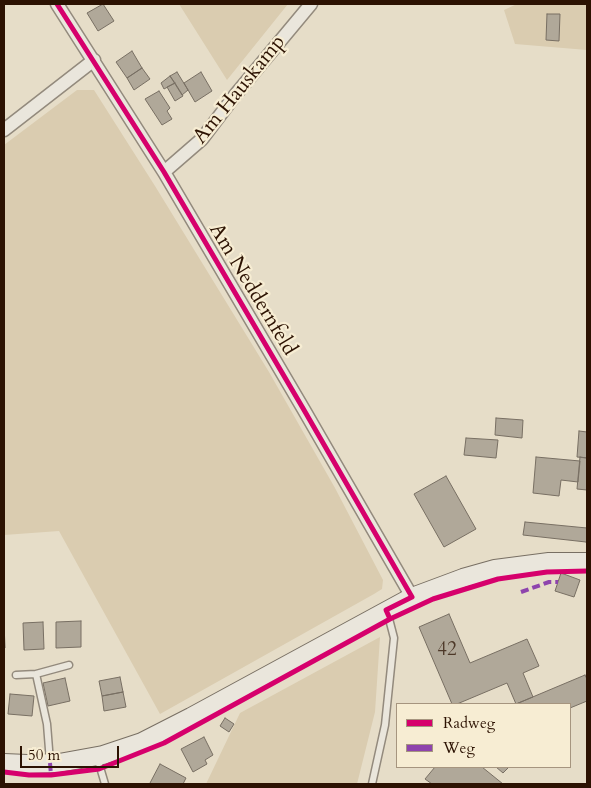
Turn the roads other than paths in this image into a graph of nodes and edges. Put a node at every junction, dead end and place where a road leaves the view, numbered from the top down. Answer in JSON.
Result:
{"nodes":[{"id":1,"x":57,"y":4,"type":"edge"},
{"id":2,"x":311,"y":4,"type":"edge"},
{"id":3,"x":94,"y":60,"type":"junction"},
{"id":4,"x":4,"y":130,"type":"edge"},
{"id":5,"x":164,"y":172,"type":"junction"},
{"id":6,"x":587,"y":562,"type":"edge"},
{"id":7,"x":412,"y":597,"type":"junction"},
{"id":8,"x":386,"y":610,"type":"junction"},
{"id":9,"x":69,"y":665,"type":"dead end"},
{"id":10,"x":36,"y":674,"type":"junction"},
{"id":11,"x":16,"y":675,"type":"dead end"},
{"id":12,"x":97,"y":756,"type":"junction"},
{"id":13,"x":4,"y":763,"type":"edge"},
{"id":14,"x":50,"y":763,"type":"junction"},
{"id":15,"x":105,"y":784,"type":"edge"},
{"id":16,"x":372,"y":784,"type":"edge"}],
"edges":[{"from":1,"to":3,"type":"street","name":"Am Neddernfeld"},
{"from":2,"to":5,"type":"street","name":"Am Hauskamp"},
{"from":3,"to":4,"type":"street"},
{"from":3,"to":5,"type":"street","name":"Am Neddernfeld"},
{"from":5,"to":7,"type":"street","name":"Am Neddernfeld"},
{"from":6,"to":7,"type":"street"},
{"from":7,"to":8,"type":"street"},
{"from":8,"to":12,"type":"street"},
{"from":8,"to":16,"type":"lane"},
{"from":9,"to":10,"type":"lane"},
{"from":10,"to":11,"type":"lane"},
{"from":10,"to":14,"type":"lane"},
{"from":12,"to":14,"type":"street"},
{"from":12,"to":15,"type":"lane"},
{"from":13,"to":14,"type":"street"}]}
